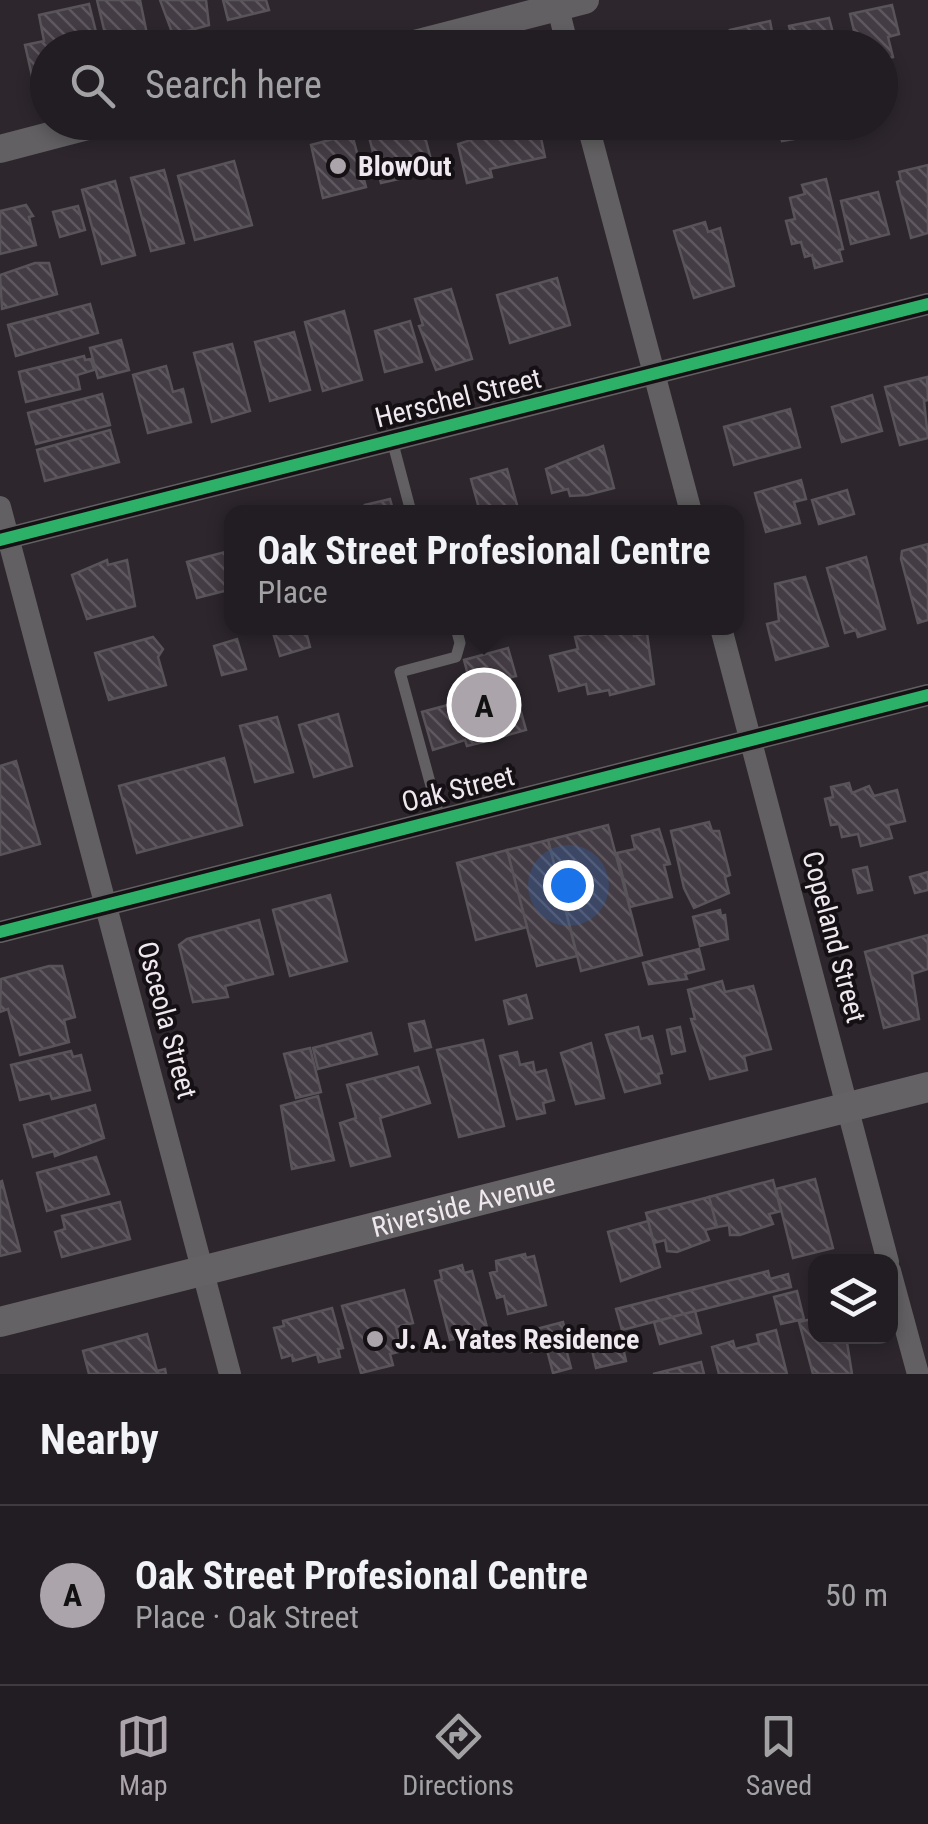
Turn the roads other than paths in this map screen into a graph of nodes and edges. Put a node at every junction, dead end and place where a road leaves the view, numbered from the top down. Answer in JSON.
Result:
{"nodes":[{"id":1,"x":566,"y":2,"type":"edge"},
{"id":2,"x":464,"y":30,"type":"edge"},
{"id":3,"x":567,"y":30,"type":"edge"},
{"id":4,"x":32,"y":140,"type":"edge"},
{"id":5,"x":592,"y":140,"type":"edge"},
{"id":6,"x":0,"y":148,"type":"edge"},
{"id":7,"x":928,"y":304,"type":"edge"},
{"id":8,"x":654,"y":374,"type":"junction"},
{"id":9,"x":392,"y":440,"type":"junction"},
{"id":10,"x":409,"y":505,"type":"edge"},
{"id":11,"x":689,"y":505,"type":"edge"},
{"id":12,"x":0,"y":507,"type":"edge"},
{"id":13,"x":4,"y":539,"type":"edge"},
{"id":14,"x":458,"y":635,"type":"edge"},
{"id":15,"x":723,"y":635,"type":"edge"},
{"id":16,"x":928,"y":695,"type":"edge"},
{"id":17,"x":751,"y":740,"type":"junction"},
{"id":18,"x":440,"y":820,"type":"junction"},
{"id":19,"x":106,"y":905,"type":"junction"},
{"id":20,"x":0,"y":932,"type":"edge"},
{"id":21,"x":928,"y":1087,"type":"edge"},
{"id":22,"x":848,"y":1107,"type":"junction"},
{"id":23,"x":886,"y":1254,"type":"edge"},
{"id":24,"x":202,"y":1270,"type":"junction"},
{"id":25,"x":898,"y":1300,"type":"edge"},
{"id":26,"x":0,"y":1322,"type":"edge"},
{"id":27,"x":230,"y":1374,"type":"edge"},
{"id":28,"x":918,"y":1374,"type":"edge"}],
"edges":[{"from":1,"to":2,"type":"street"},
{"from":1,"to":3,"type":"street"},
{"from":4,"to":6,"type":"street"},
{"from":5,"to":8,"type":"street"},
{"from":7,"to":8,"type":"street","name":"Herschel Street"},
{"from":8,"to":9,"type":"street","name":"Herschel Street"},
{"from":8,"to":11,"type":"street"},
{"from":9,"to":10,"type":"lane"},
{"from":9,"to":13,"type":"street","name":"Herschel Street"},
{"from":12,"to":13,"type":"street","name":"Osceola Street"},
{"from":13,"to":19,"type":"street","name":"Osceola Street"},
{"from":14,"to":18,"type":"lane"},
{"from":15,"to":17,"type":"street","name":"Copeland Street"},
{"from":16,"to":17,"type":"street","name":"Oak Street"},
{"from":17,"to":18,"type":"street","name":"Oak Street"},
{"from":17,"to":22,"type":"street","name":"Copeland Street"},
{"from":18,"to":19,"type":"street","name":"Oak Street"},
{"from":19,"to":20,"type":"street","name":"Oak Street"},
{"from":19,"to":24,"type":"street","name":"Osceola Street"},
{"from":21,"to":22,"type":"main road","name":"Riverside Avenue"},
{"from":22,"to":23,"type":"street","name":"Copeland Street"},
{"from":22,"to":24,"type":"main road","name":"Riverside Avenue"},
{"from":24,"to":26,"type":"main road","name":"Riverside Avenue"},
{"from":24,"to":27,"type":"street","name":"Osceola Street"},
{"from":25,"to":28,"type":"street"}]}
